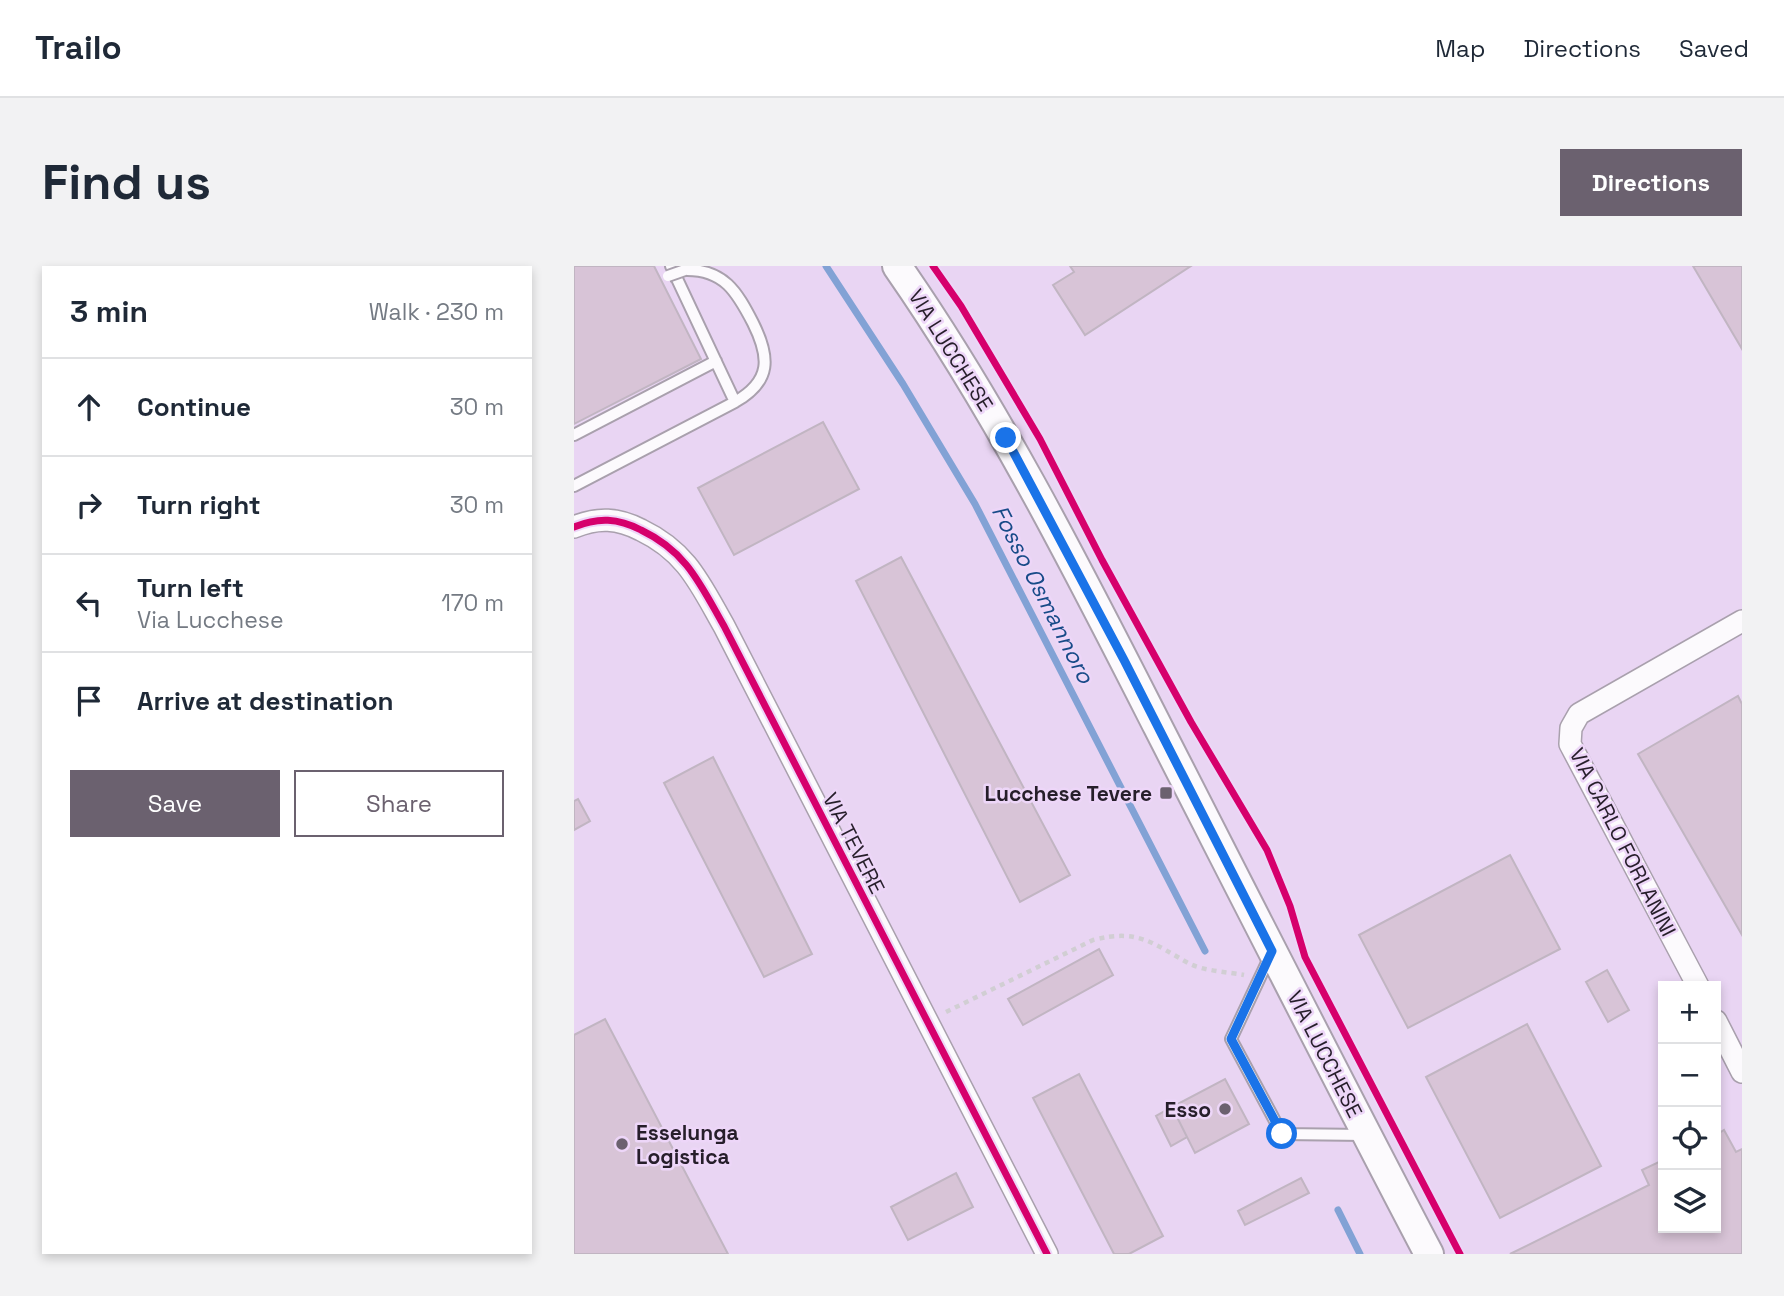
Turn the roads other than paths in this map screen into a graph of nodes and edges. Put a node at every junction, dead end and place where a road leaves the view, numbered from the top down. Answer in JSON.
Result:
{"nodes":[{"id":1,"x":897,"y":266,"type":"edge"},
{"id":2,"x":667,"y":273,"type":"edge"},
{"id":3,"x":716,"y":361,"type":"junction"},
{"id":4,"x":736,"y":402,"type":"junction"},
{"id":5,"x":574,"y":435,"type":"edge"},
{"id":6,"x":574,"y":486,"type":"edge"},
{"id":7,"x":574,"y":527,"type":"edge"},
{"id":8,"x":1742,"y":621,"type":"edge"},
{"id":9,"x":1272,"y":951,"type":"junction"},
{"id":10,"x":1695,"y":981,"type":"edge"},
{"id":11,"x":1721,"y":1031,"type":"edge"},
{"id":12,"x":1742,"y":1072,"type":"edge"},
{"id":13,"x":1367,"y":1135,"type":"junction"},
{"id":14,"x":1047,"y":1254,"type":"edge"},
{"id":15,"x":1429,"y":1254,"type":"edge"}],
"edges":[{"from":1,"to":9,"type":"main road","name":"VIA LUCCHESE"},
{"from":2,"to":3,"type":"lane"},
{"from":2,"to":4,"type":"lane","bridge":true},
{"from":3,"to":4,"type":"lane"},
{"from":3,"to":5,"type":"lane"},
{"from":4,"to":6,"type":"lane"},
{"from":7,"to":14,"type":"street","name":"VIA TEVERE"},
{"from":8,"to":10,"type":"street","name":"VIA CARLO FORLANINI"},
{"from":9,"to":13,"type":"main road","name":"VIA LUCCHESE"},
{"from":9,"to":13,"type":"lane"},
{"from":11,"to":12,"type":"street"},
{"from":13,"to":15,"type":"main road","name":"VIA LUCCHESE"}]}
